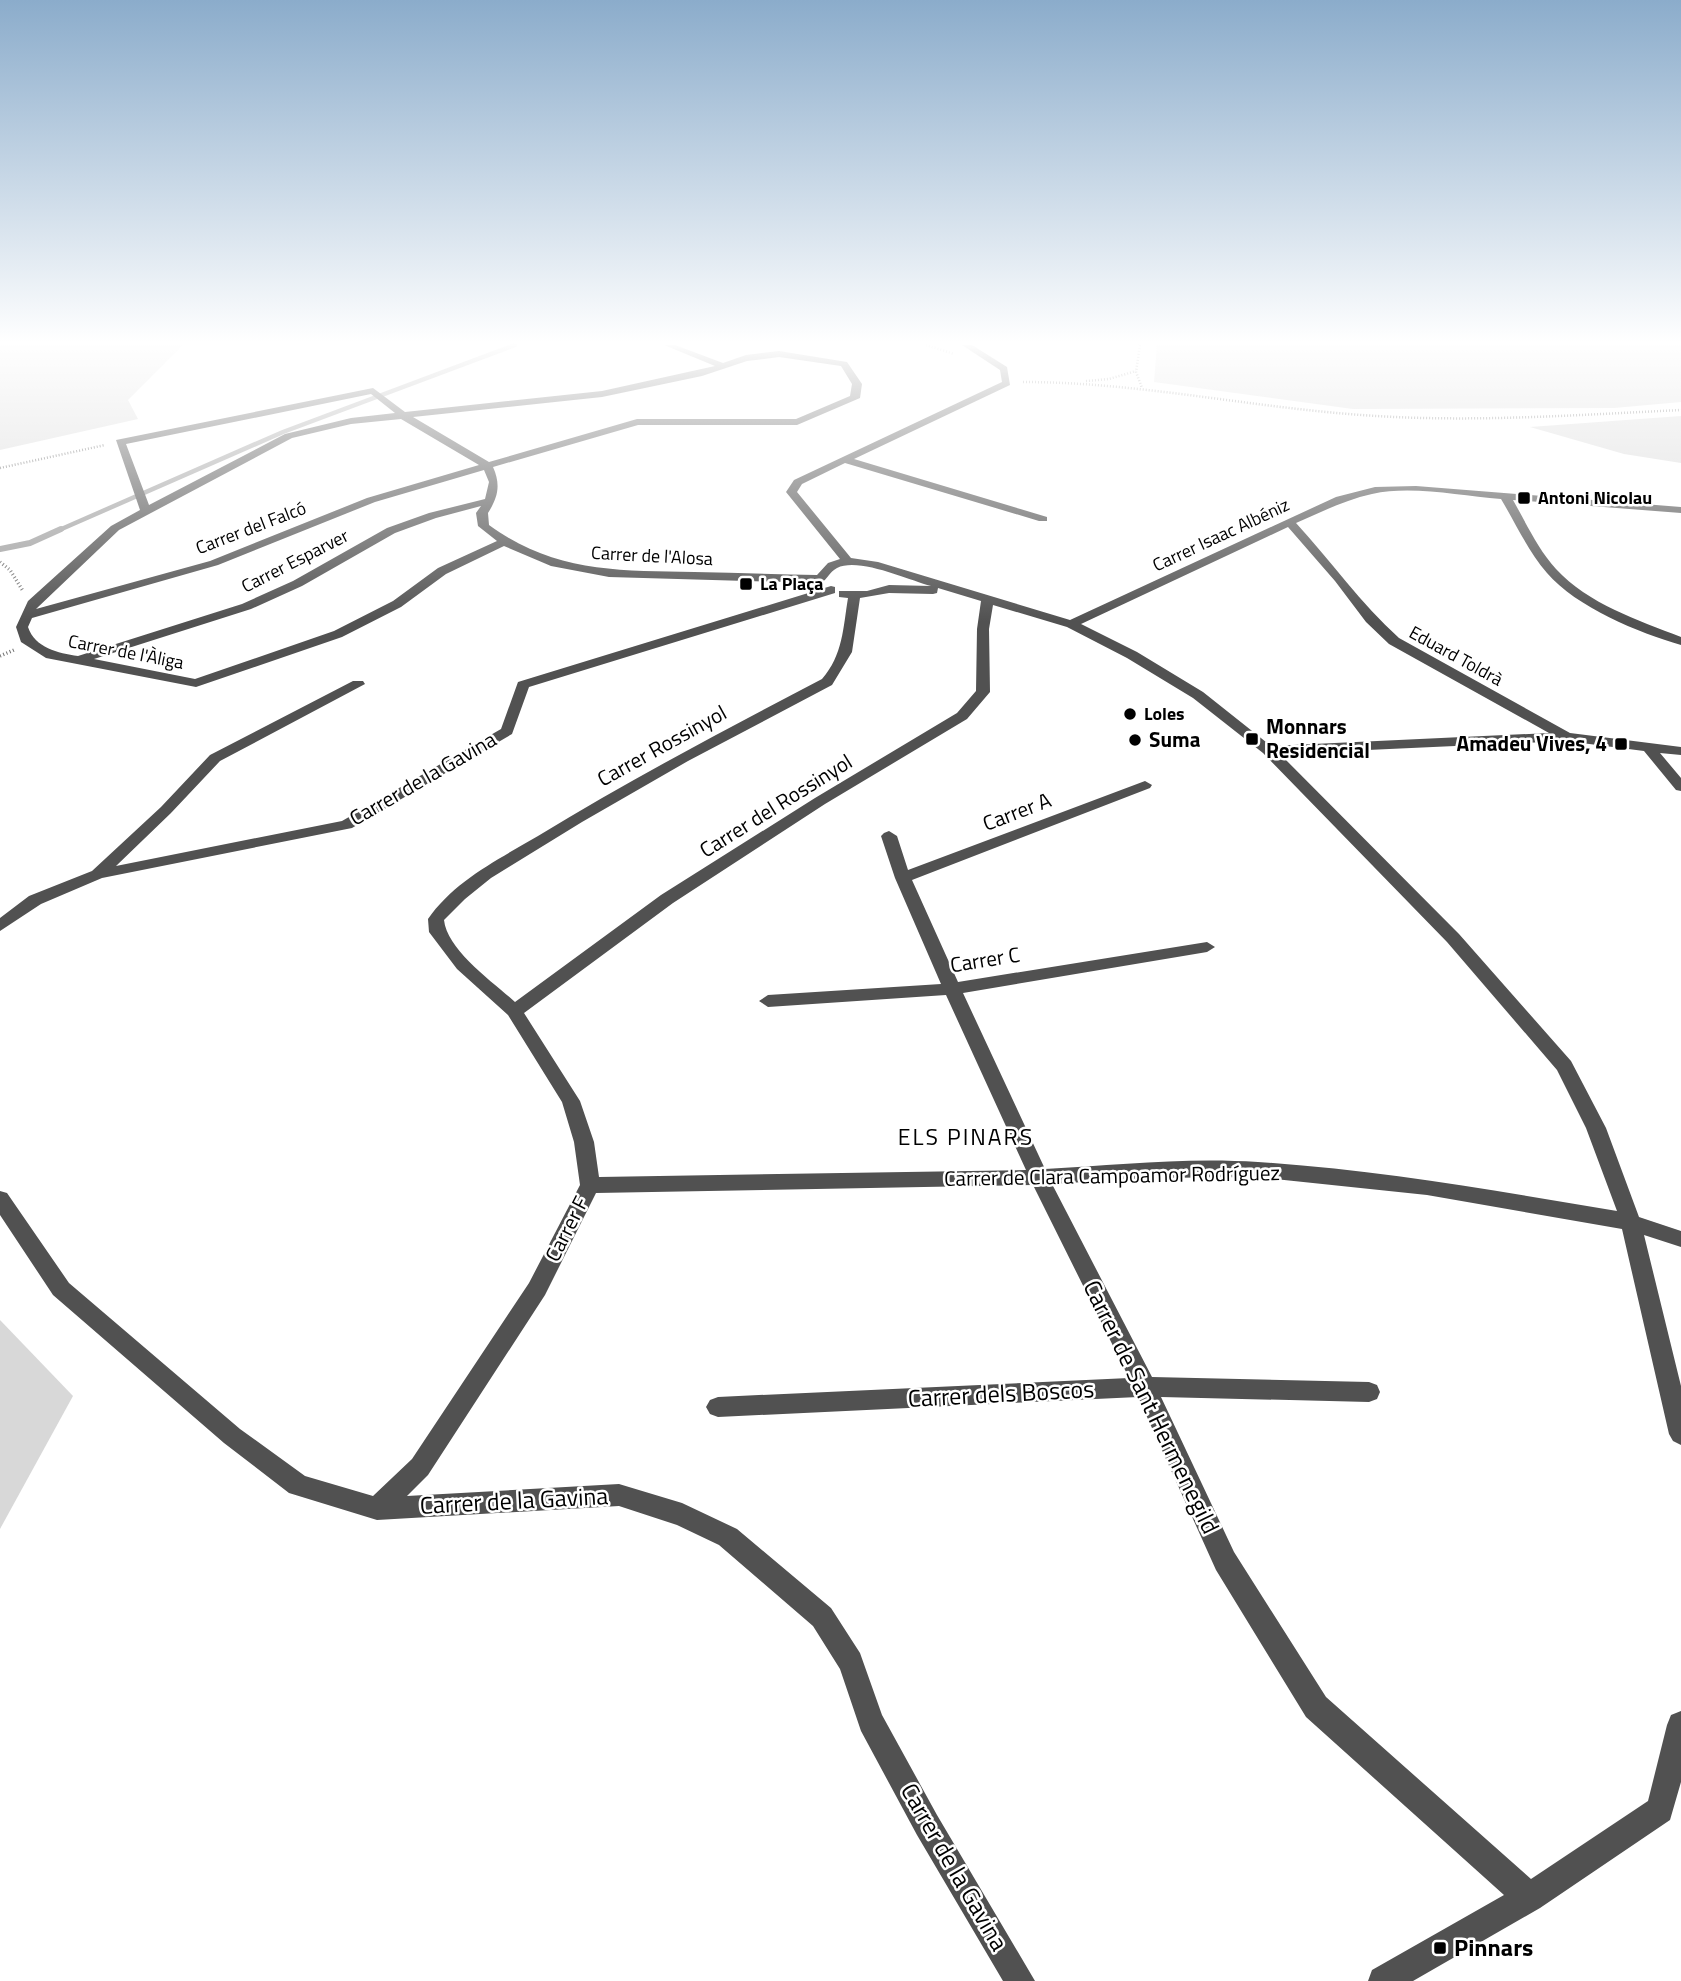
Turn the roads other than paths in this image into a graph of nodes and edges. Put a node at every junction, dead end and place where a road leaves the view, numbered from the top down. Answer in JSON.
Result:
{"nodes":[{"id":1,"x":144,"y":437,"type":"edge"},
{"id":2,"x":286,"y":437,"type":"edge"},
{"id":3,"x":440,"y":437,"type":"edge"},
{"id":4,"x":583,"y":437,"type":"edge"},
{"id":5,"x":892,"y":437,"type":"edge"},
{"id":6,"x":845,"y":460,"type":"junction"},
{"id":7,"x":487,"y":465,"type":"junction"},
{"id":8,"x":1505,"y":496,"type":"junction"},
{"id":9,"x":142,"y":500,"type":"junction"},
{"id":10,"x":489,"y":502,"type":"junction"},
{"id":11,"x":1681,"y":510,"type":"edge"},
{"id":12,"x":1043,"y":519,"type":"dead end"},
{"id":13,"x":1290,"y":523,"type":"junction"},
{"id":14,"x":502,"y":543,"type":"junction"},
{"id":15,"x":848,"y":562,"type":"junction"},
{"id":16,"x":892,"y":571,"type":"junction"},
{"id":17,"x":826,"y":585,"type":"junction"},
{"id":18,"x":889,"y":589,"type":"junction"},
{"id":19,"x":953,"y":590,"type":"junction"},
{"id":20,"x":854,"y":596,"type":"junction"},
{"id":21,"x":988,"y":599,"type":"junction"},
{"id":22,"x":25,"y":616,"type":"junction"},
{"id":23,"x":1071,"y":624,"type":"junction"},
{"id":24,"x":1681,"y":641,"type":"edge"},
{"id":25,"x":75,"y":662,"type":"junction"},
{"id":26,"x":358,"y":684,"type":"dead end"},
{"id":27,"x":1566,"y":737,"type":"junction"},
{"id":28,"x":1648,"y":747,"type":"junction"},
{"id":29,"x":1268,"y":750,"type":"junction"},
{"id":30,"x":1681,"y":751,"type":"edge"},
{"id":31,"x":1145,"y":785,"type":"dead end"},
{"id":32,"x":1681,"y":787,"type":"edge"},
{"id":33,"x":889,"y":836,"type":"dead end"},
{"id":34,"x":98,"y":873,"type":"junction"},
{"id":35,"x":903,"y":878,"type":"junction"},
{"id":36,"x":445,"y":908,"type":"joint"},
{"id":37,"x":0,"y":926,"type":"edge"},
{"id":38,"x":1207,"y":947,"type":"dead end"},
{"id":39,"x":952,"y":989,"type":"junction"},
{"id":40,"x":768,"y":1002,"type":"dead end"},
{"id":41,"x":514,"y":1011,"type":"junction"},
{"id":42,"x":1039,"y":1177,"type":"junction"},
{"id":43,"x":590,"y":1185,"type":"junction"},
{"id":44,"x":0,"y":1199,"type":"edge"},
{"id":45,"x":1631,"y":1222,"type":"junction"},
{"id":46,"x":1681,"y":1238,"type":"edge"},
{"id":47,"x":1145,"y":1387,"type":"junction"},
{"id":48,"x":1369,"y":1392,"type":"dead end"},
{"id":49,"x":718,"y":1407,"type":"dead end"},
{"id":50,"x":1681,"y":1434,"type":"edge"},
{"id":51,"x":377,"y":1509,"type":"junction"},
{"id":52,"x":1681,"y":1725,"type":"edge"},
{"id":53,"x":1529,"y":1897,"type":"junction"},
{"id":54,"x":1020,"y":1981,"type":"edge"},
{"id":55,"x":1383,"y":1981,"type":"edge"}],
"edges":[{"from":1,"to":9,"type":"street"},
{"from":2,"to":9,"type":"street"},
{"from":3,"to":7,"type":"street"},
{"from":4,"to":7,"type":"street","name":"Carrer del Falcó"},
{"from":5,"to":6,"type":"street"},
{"from":6,"to":12,"type":"street"},
{"from":6,"to":15,"type":"street"},
{"from":7,"to":10,"type":"street","name":"Carrer de l'Alosa"},
{"from":7,"to":22,"type":"street","name":"Carrer del Falcó"},
{"from":8,"to":11,"type":"street","name":"Carrer Isaac Albéniz"},
{"from":8,"to":13,"type":"street","name":"Carrer Isaac Albéniz"},
{"from":8,"to":24,"type":"street"},
{"from":9,"to":22,"type":"street"},
{"from":10,"to":14,"type":"street","name":"Carrer de l'Alosa"},
{"from":10,"to":25,"type":"street","name":"Carrer Esparver"},
{"from":13,"to":23,"type":"street","name":"Carrer Isaac Albéniz"},
{"from":13,"to":27,"type":"street","name":"Eduard Toldrà"},
{"from":14,"to":17,"type":"street","name":"Carrer de l'Alosa"},
{"from":14,"to":25,"type":"street","name":"Carrer de l'Àliga"},
{"from":15,"to":16,"type":"street"},
{"from":15,"to":17,"type":"street"},
{"from":16,"to":18,"type":"street"},
{"from":16,"to":19,"type":"street"},
{"from":17,"to":20,"type":"street","name":"Carrer de l'Alosa"},
{"from":17,"to":34,"type":"street","name":"Carrer de la Gavina"},
{"from":18,"to":19,"type":"street"},
{"from":18,"to":20,"type":"street"},
{"from":19,"to":21,"type":"street"},
{"from":20,"to":36,"type":"street","name":"Carrer Rossinyol"},
{"from":21,"to":23,"type":"street"},
{"from":21,"to":41,"type":"street","name":"Carrer del Rossinyol"},
{"from":22,"to":25,"type":"street","name":"Carrer de l'Àliga"},
{"from":23,"to":29,"type":"street"},
{"from":26,"to":34,"type":"street","name":"Carrer de la Gavina"},
{"from":27,"to":28,"type":"street"},
{"from":27,"to":29,"type":"street"},
{"from":28,"to":30,"type":"street"},
{"from":28,"to":32,"type":"street"},
{"from":29,"to":45,"type":"street"},
{"from":31,"to":35,"type":"street","name":"Carrer A"},
{"from":33,"to":35,"type":"street","name":"Carrer de Sant Hermenegild"},
{"from":34,"to":37,"type":"street","name":"Carrer de la Gavina"},
{"from":35,"to":39,"type":"street","name":"Carrer de Sant Hermenegild"},
{"from":36,"to":41,"type":"street","name":"Carrer F"},
{"from":38,"to":39,"type":"street","name":"Carrer C"},
{"from":39,"to":40,"type":"street","name":"Carrer C"},
{"from":39,"to":42,"type":"street","name":"Carrer de Sant Hermenegild"},
{"from":41,"to":43,"type":"street","name":"Carrer F"},
{"from":42,"to":43,"type":"street","name":"Carrer de Clara Campoamor Rodríguez"},
{"from":42,"to":45,"type":"street","name":"Carrer de Clara Campoamor Rodríguez"},
{"from":42,"to":47,"type":"street","name":"Carrer de Sant Hermenegild"},
{"from":43,"to":51,"type":"street","name":"Carrer F"},
{"from":44,"to":51,"type":"street","name":"Carrer de la Gavina"},
{"from":45,"to":46,"type":"street","name":"Carrer de Clara Campoamor Rodríguez"},
{"from":45,"to":50,"type":"street"},
{"from":47,"to":48,"type":"street","name":"Carrer dels Boscos"},
{"from":47,"to":49,"type":"street","name":"Carrer dels Boscos"},
{"from":47,"to":53,"type":"street","name":"Carrer de Sant Hermenegild"},
{"from":51,"to":54,"type":"street","name":"Carrer de la Gavina"},
{"from":52,"to":53,"type":"street"},
{"from":53,"to":55,"type":"street"}]}
